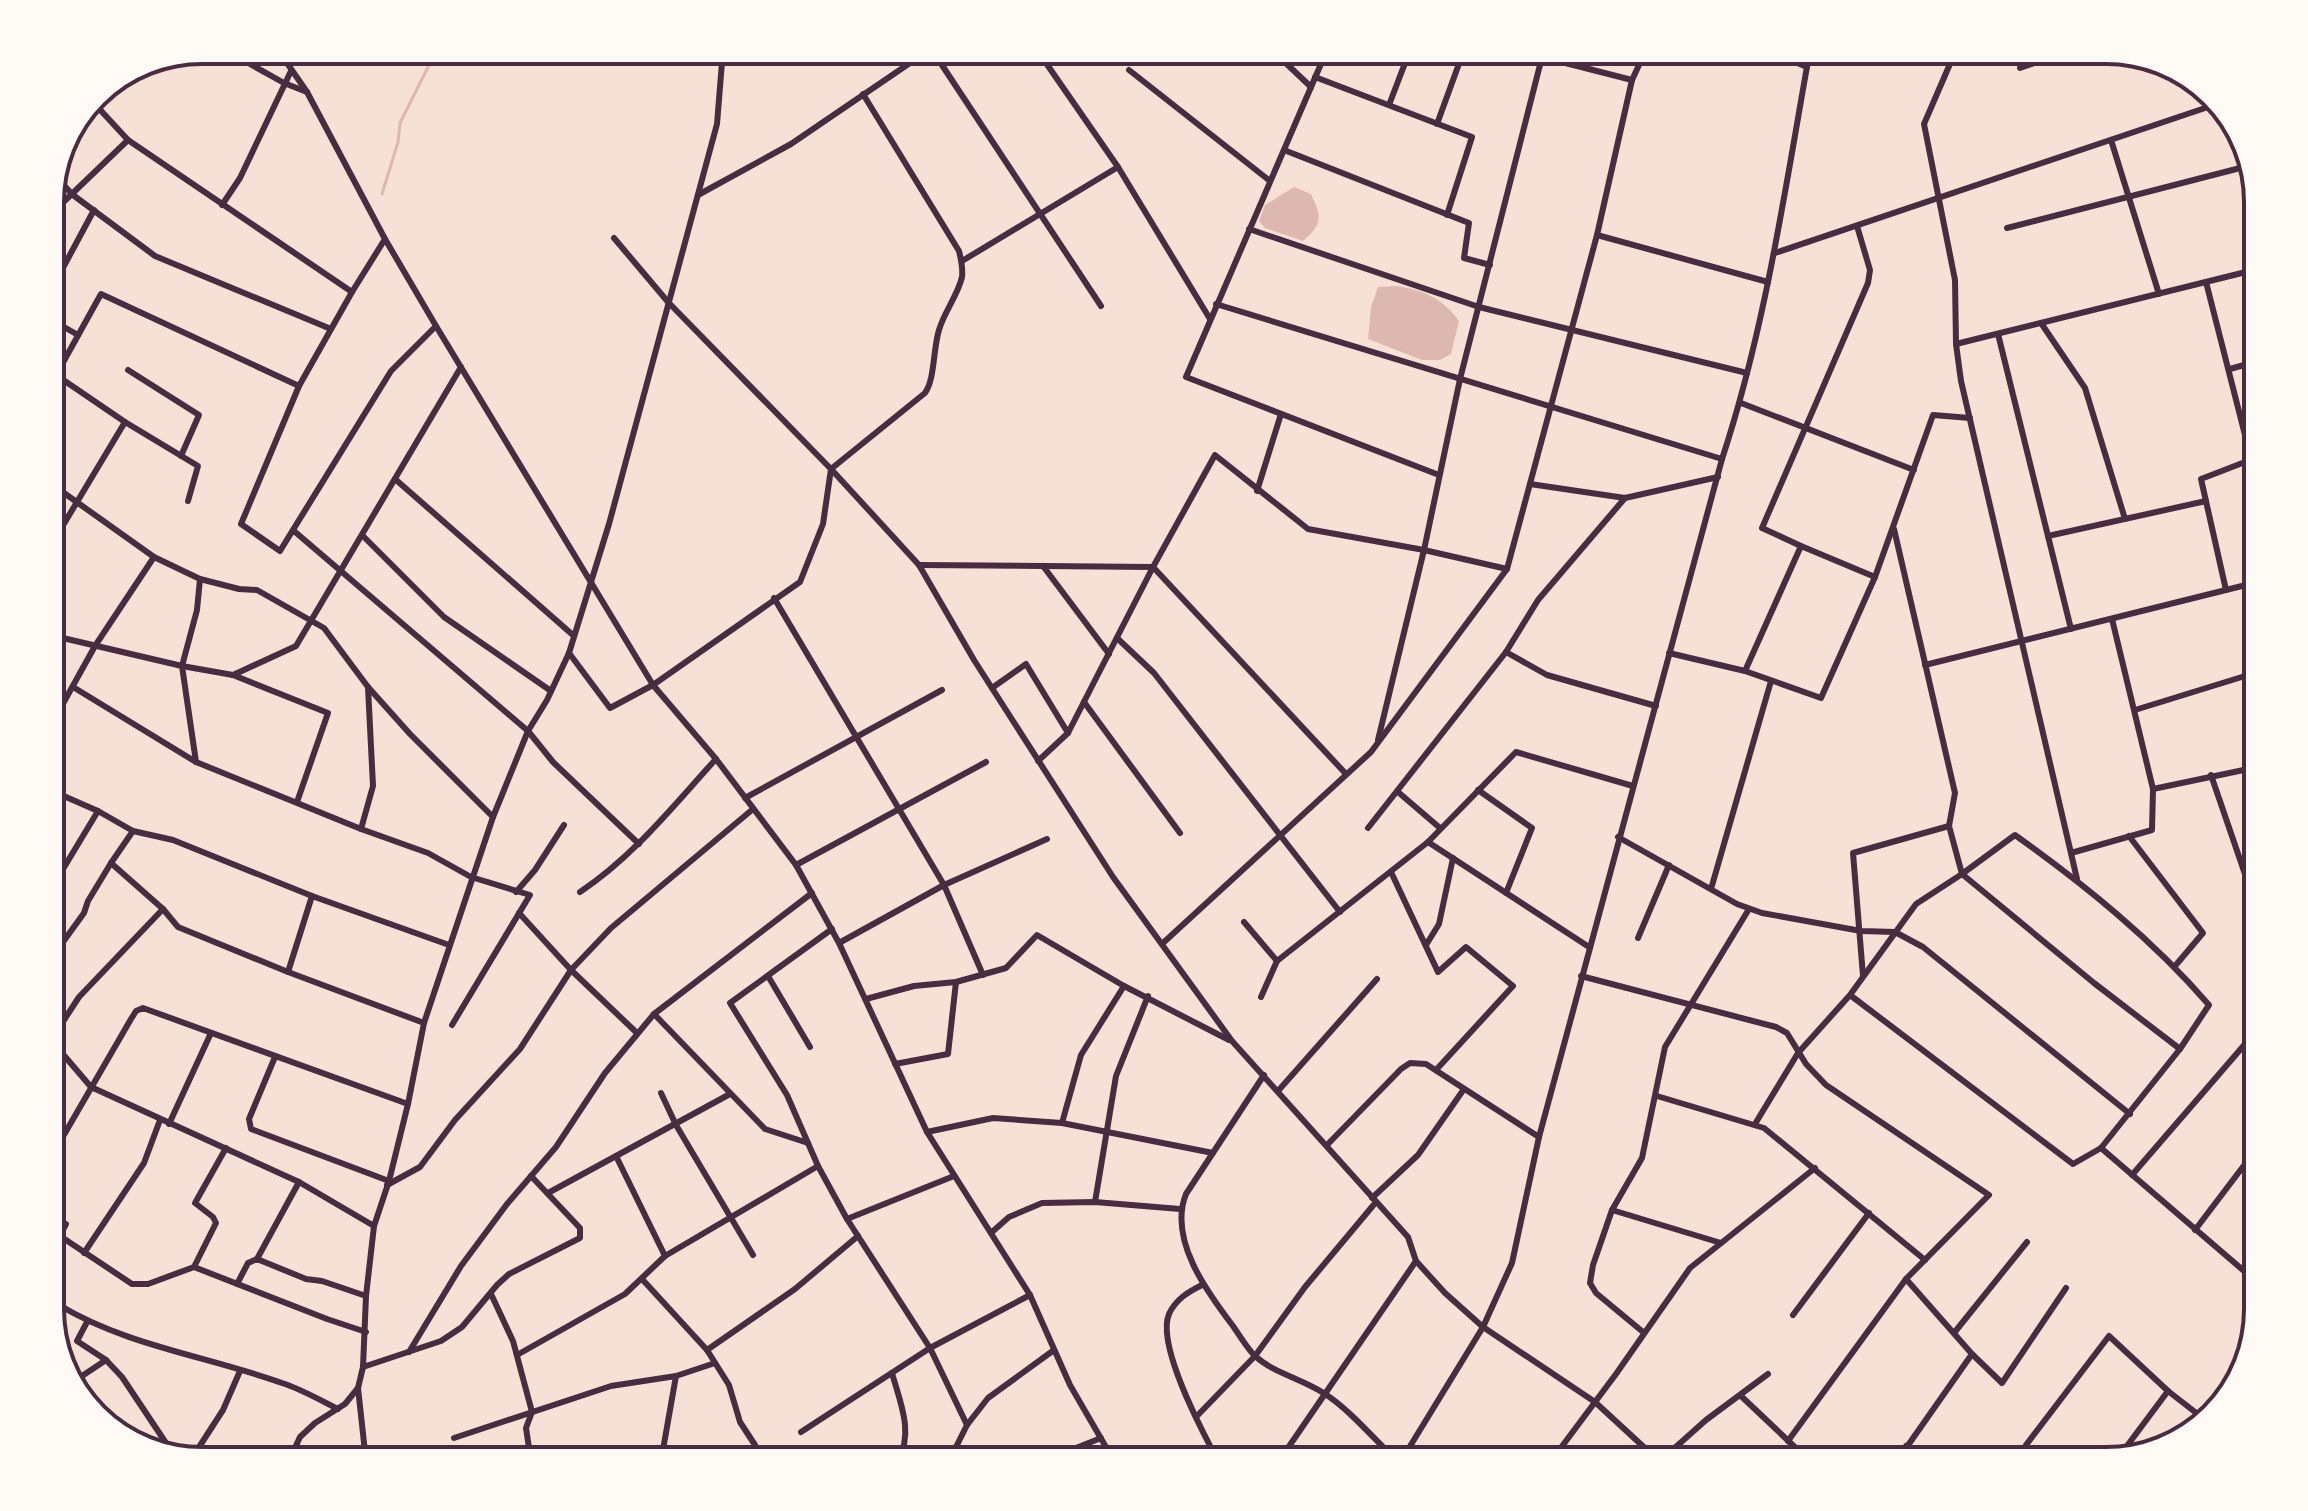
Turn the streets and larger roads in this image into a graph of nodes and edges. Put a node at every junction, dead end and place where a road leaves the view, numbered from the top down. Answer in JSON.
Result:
{"nodes":[{"id":1,"x":250,"y":64,"type":"edge"},
{"id":2,"x":287,"y":64,"type":"edge"},
{"id":3,"x":722,"y":64,"type":"edge"},
{"id":4,"x":909,"y":64,"type":"edge"},
{"id":5,"x":940,"y":64,"type":"edge"},
{"id":6,"x":1047,"y":64,"type":"edge"},
{"id":7,"x":1287,"y":64,"type":"edge"},
{"id":8,"x":1321,"y":64,"type":"edge"},
{"id":9,"x":1405,"y":64,"type":"edge"},
{"id":10,"x":1459,"y":64,"type":"edge"},
{"id":11,"x":1540,"y":64,"type":"edge"},
{"id":12,"x":1569,"y":64,"type":"edge"},
{"id":13,"x":1639,"y":64,"type":"edge"},
{"id":14,"x":1800,"y":64,"type":"edge"},
{"id":15,"x":1808,"y":64,"type":"edge"},
{"id":16,"x":1950,"y":64,"type":"edge"},
{"id":17,"x":2031,"y":64,"type":"edge"},
{"id":18,"x":1807,"y":67,"type":"junction"},
{"id":19,"x":2020,"y":68,"type":"dead end"},
{"id":20,"x":1129,"y":70,"type":"dead end"},
{"id":21,"x":291,"y":71,"type":"junction"},
{"id":22,"x":1315,"y":77,"type":"junction"},
{"id":23,"x":1632,"y":80,"type":"junction"},
{"id":24,"x":284,"y":83,"type":"junction"},
{"id":25,"x":1311,"y":87,"type":"junction"},
{"id":26,"x":307,"y":92,"type":"junction"},
{"id":27,"x":863,"y":94,"type":"junction"},
{"id":28,"x":1389,"y":105,"type":"junction"},
{"id":29,"x":2206,"y":108,"type":"edge"},
{"id":30,"x":100,"y":110,"type":"edge"},
{"id":31,"x":1437,"y":124,"type":"junction"},
{"id":32,"x":128,"y":140,"type":"junction"},
{"id":33,"x":2111,"y":140,"type":"junction"},
{"id":34,"x":1284,"y":150,"type":"junction"},
{"id":35,"x":1118,"y":167,"type":"junction"},
{"id":36,"x":2239,"y":168,"type":"edge"},
{"id":37,"x":1270,"y":181,"type":"junction"},
{"id":38,"x":65,"y":187,"type":"edge"},
{"id":39,"x":73,"y":195,"type":"junction"},
{"id":40,"x":697,"y":195,"type":"junction"},
{"id":41,"x":2130,"y":196,"type":"junction"},
{"id":42,"x":1939,"y":199,"type":"junction"},
{"id":43,"x":64,"y":203,"type":"edge"},
{"id":44,"x":222,"y":205,"type":"junction"},
{"id":45,"x":94,"y":210,"type":"junction"},
{"id":46,"x":1040,"y":214,"type":"junction"},
{"id":47,"x":1447,"y":215,"type":"junction"},
{"id":48,"x":1857,"y":226,"type":"junction"},
{"id":49,"x":2007,"y":228,"type":"dead end"},
{"id":50,"x":1249,"y":229,"type":"junction"},
{"id":51,"x":1597,"y":235,"type":"junction"},
{"id":52,"x":614,"y":238,"type":"dead end"},
{"id":53,"x":385,"y":239,"type":"junction"},
{"id":54,"x":1775,"y":253,"type":"junction"},
{"id":55,"x":962,"y":261,"type":"junction"},
{"id":56,"x":1490,"y":265,"type":"junction"},
{"id":57,"x":64,"y":266,"type":"edge"},
{"id":58,"x":2244,"y":272,"type":"edge"},
{"id":59,"x":1768,"y":282,"type":"junction"},
{"id":60,"x":2206,"y":282,"type":"junction"},
{"id":61,"x":352,"y":292,"type":"junction"},
{"id":62,"x":2159,"y":294,"type":"junction"},
{"id":63,"x":668,"y":302,"type":"junction"},
{"id":64,"x":1216,"y":304,"type":"junction"},
{"id":65,"x":1101,"y":306,"type":"dead end"},
{"id":66,"x":1479,"y":307,"type":"junction"},
{"id":67,"x":1210,"y":319,"type":"junction"},
{"id":68,"x":2041,"y":323,"type":"junction"},
{"id":69,"x":436,"y":326,"type":"junction"},
{"id":70,"x":64,"y":327,"type":"edge"},
{"id":71,"x":1572,"y":328,"type":"junction"},
{"id":72,"x":331,"y":329,"type":"junction"},
{"id":73,"x":1998,"y":334,"type":"junction"},
{"id":74,"x":78,"y":335,"type":"junction"},
{"id":75,"x":1956,"y":344,"type":"junction"},
{"id":76,"x":64,"y":360,"type":"edge"},
{"id":77,"x":2244,"y":365,"type":"edge"},
{"id":78,"x":461,"y":367,"type":"junction"},
{"id":79,"x":2230,"y":369,"type":"junction"},
{"id":80,"x":128,"y":370,"type":"dead end"},
{"id":81,"x":1747,"y":373,"type":"junction"},
{"id":82,"x":1460,"y":379,"type":"junction"},
{"id":83,"x":64,"y":380,"type":"edge"},
{"id":84,"x":299,"y":386,"type":"junction"},
{"id":85,"x":1741,"y":403,"type":"junction"},
{"id":86,"x":1551,"y":407,"type":"junction"},
{"id":87,"x":1281,"y":414,"type":"junction"},
{"id":88,"x":1970,"y":418,"type":"junction"},
{"id":89,"x":2244,"y":419,"type":"edge"},
{"id":90,"x":125,"y":422,"type":"junction"},
{"id":91,"x":1804,"y":428,"type":"junction"},
{"id":92,"x":181,"y":456,"type":"junction"},
{"id":93,"x":1722,"y":459,"type":"junction"},
{"id":94,"x":2244,"y":463,"type":"edge"},
{"id":95,"x":831,"y":469,"type":"junction"},
{"id":96,"x":1914,"y":470,"type":"junction"},
{"id":97,"x":1439,"y":475,"type":"junction"},
{"id":98,"x":1718,"y":477,"type":"junction"},
{"id":99,"x":395,"y":479,"type":"junction"},
{"id":100,"x":1530,"y":484,"type":"junction"},
{"id":101,"x":1257,"y":491,"type":"junction"},
{"id":102,"x":64,"y":492,"type":"edge"},
{"id":103,"x":1625,"y":498,"type":"junction"},
{"id":104,"x":79,"y":501,"type":"junction"},
{"id":105,"x":188,"y":501,"type":"dead end"},
{"id":106,"x":2206,"y":501,"type":"junction"},
{"id":107,"x":2125,"y":519,"type":"junction"},
{"id":108,"x":64,"y":525,"type":"edge"},
{"id":109,"x":1893,"y":526,"type":"junction"},
{"id":110,"x":294,"y":531,"type":"junction"},
{"id":111,"x":362,"y":535,"type":"junction"},
{"id":112,"x":2048,"y":536,"type":"junction"},
{"id":113,"x":1801,"y":546,"type":"junction"},
{"id":114,"x":1424,"y":550,"type":"junction"},
{"id":115,"x":154,"y":557,"type":"junction"},
{"id":116,"x":919,"y":565,"type":"junction"},
{"id":117,"x":1043,"y":566,"type":"junction"},
{"id":118,"x":1153,"y":567,"type":"junction"},
{"id":119,"x":1507,"y":569,"type":"junction"},
{"id":120,"x":340,"y":571,"type":"junction"},
{"id":121,"x":1875,"y":577,"type":"junction"},
{"id":122,"x":200,"y":579,"type":"junction"},
{"id":123,"x":591,"y":582,"type":"junction"},
{"id":124,"x":2244,"y":586,"type":"edge"},
{"id":125,"x":2226,"y":590,"type":"junction"},
{"id":126,"x":774,"y":598,"type":"junction"},
{"id":127,"x":2112,"y":619,"type":"junction"},
{"id":128,"x":311,"y":620,"type":"junction"},
{"id":129,"x":2071,"y":629,"type":"junction"},
{"id":130,"x":574,"y":636,"type":"junction"},
{"id":131,"x":64,"y":638,"type":"edge"},
{"id":132,"x":1117,"y":638,"type":"junction"},
{"id":133,"x":2021,"y":641,"type":"junction"},
{"id":134,"x":95,"y":646,"type":"junction"},
{"id":135,"x":1506,"y":652,"type":"junction"},
{"id":136,"x":569,"y":653,"type":"junction"},
{"id":137,"x":1669,"y":653,"type":"junction"},
{"id":138,"x":1109,"y":654,"type":"junction"},
{"id":139,"x":1925,"y":665,"type":"junction"},
{"id":140,"x":182,"y":666,"type":"junction"},
{"id":141,"x":1745,"y":671,"type":"junction"},
{"id":142,"x":233,"y":675,"type":"junction"},
{"id":143,"x":2244,"y":676,"type":"edge"},
{"id":144,"x":1771,"y":681,"type":"junction"},
{"id":145,"x":653,"y":685,"type":"junction"},
{"id":146,"x":73,"y":687,"type":"junction"},
{"id":147,"x":368,"y":687,"type":"junction"},
{"id":148,"x":992,"y":688,"type":"junction"},
{"id":149,"x":942,"y":690,"type":"dead end"},
{"id":150,"x":551,"y":691,"type":"junction"},
{"id":151,"x":64,"y":702,"type":"edge"},
{"id":152,"x":1084,"y":702,"type":"junction"},
{"id":153,"x":1656,"y":706,"type":"junction"},
{"id":154,"x":2135,"y":710,"type":"junction"},
{"id":155,"x":528,"y":731,"type":"junction"},
{"id":156,"x":1068,"y":733,"type":"junction"},
{"id":157,"x":856,"y":737,"type":"junction"},
{"id":158,"x":1377,"y":743,"type":"junction"},
{"id":159,"x":716,"y":759,"type":"junction"},
{"id":160,"x":1038,"y":761,"type":"junction"},
{"id":161,"x":196,"y":762,"type":"junction"},
{"id":162,"x":986,"y":762,"type":"dead end"},
{"id":163,"x":2244,"y":769,"type":"edge"},
{"id":164,"x":1346,"y":774,"type":"junction"},
{"id":165,"x":2211,"y":775,"type":"junction"},
{"id":166,"x":1633,"y":786,"type":"junction"},
{"id":167,"x":2153,"y":789,"type":"junction"},
{"id":168,"x":1478,"y":790,"type":"junction"},
{"id":169,"x":1398,"y":792,"type":"junction"},
{"id":170,"x":64,"y":796,"type":"edge"},
{"id":171,"x":745,"y":798,"type":"junction"},
{"id":172,"x":297,"y":802,"type":"junction"},
{"id":173,"x":899,"y":808,"type":"junction"},
{"id":174,"x":753,"y":809,"type":"junction"},
{"id":175,"x":98,"y":811,"type":"junction"},
{"id":176,"x":493,"y":817,"type":"junction"},
{"id":177,"x":564,"y":825,"type":"dead end"},
{"id":178,"x":1949,"y":826,"type":"junction"},
{"id":179,"x":1368,"y":828,"type":"dead end"},
{"id":180,"x":1440,"y":828,"type":"junction"},
{"id":181,"x":361,"y":829,"type":"junction"},
{"id":182,"x":133,"y":831,"type":"junction"},
{"id":183,"x":1180,"y":833,"type":"dead end"},
{"id":184,"x":1280,"y":836,"type":"junction"},
{"id":185,"x":2129,"y":836,"type":"junction"},
{"id":186,"x":1618,"y":837,"type":"junction"},
{"id":187,"x":1047,"y":839,"type":"dead end"},
{"id":188,"x":1428,"y":842,"type":"junction"},
{"id":189,"x":639,"y":844,"type":"junction"},
{"id":190,"x":2071,"y":853,"type":"junction"},
{"id":191,"x":1453,"y":858,"type":"junction"},
{"id":192,"x":111,"y":863,"type":"junction"},
{"id":193,"x":796,"y":865,"type":"junction"},
{"id":194,"x":1669,"y":865,"type":"junction"},
{"id":195,"x":64,"y":867,"type":"edge"},
{"id":196,"x":2244,"y":871,"type":"edge"},
{"id":197,"x":1391,"y":872,"type":"junction"},
{"id":198,"x":1962,"y":874,"type":"junction"},
{"id":199,"x":471,"y":877,"type":"junction"},
{"id":200,"x":2077,"y":879,"type":"junction"},
{"id":201,"x":944,"y":885,"type":"junction"},
{"id":202,"x":1711,"y":889,"type":"junction"},
{"id":203,"x":516,"y":892,"type":"junction"},
{"id":204,"x":580,"y":892,"type":"dead end"},
{"id":205,"x":812,"y":893,"type":"junction"},
{"id":206,"x":1506,"y":893,"type":"junction"},
{"id":207,"x":312,"y":896,"type":"junction"},
{"id":208,"x":163,"y":909,"type":"junction"},
{"id":209,"x":1749,"y":909,"type":"junction"},
{"id":210,"x":1340,"y":912,"type":"junction"},
{"id":211,"x":519,"y":913,"type":"junction"},
{"id":212,"x":1244,"y":922,"type":"dead end"},
{"id":213,"x":832,"y":929,"type":"junction"},
{"id":214,"x":1861,"y":931,"type":"junction"},
{"id":215,"x":1895,"y":932,"type":"junction"},
{"id":216,"x":1638,"y":938,"type":"dead end"},
{"id":217,"x":64,"y":941,"type":"edge"},
{"id":218,"x":839,"y":943,"type":"junction"},
{"id":219,"x":1163,"y":943,"type":"junction"},
{"id":220,"x":449,"y":945,"type":"junction"},
{"id":221,"x":1426,"y":945,"type":"junction"},
{"id":222,"x":1589,"y":947,"type":"junction"},
{"id":223,"x":1277,"y":961,"type":"junction"},
{"id":224,"x":2175,"y":966,"type":"junction"},
{"id":225,"x":571,"y":970,"type":"junction"},
{"id":226,"x":288,"y":972,"type":"junction"},
{"id":227,"x":983,"y":975,"type":"junction"},
{"id":228,"x":768,"y":976,"type":"junction"},
{"id":229,"x":1581,"y":976,"type":"junction"},
{"id":230,"x":1863,"y":977,"type":"junction"},
{"id":231,"x":1377,"y":979,"type":"dead end"},
{"id":232,"x":956,"y":982,"type":"junction"},
{"id":233,"x":1124,"y":986,"type":"junction"},
{"id":234,"x":1850,"y":995,"type":"junction"},
{"id":235,"x":1148,"y":996,"type":"junction"},
{"id":236,"x":1261,"y":997,"type":"dead end"},
{"id":237,"x":866,"y":999,"type":"junction"},
{"id":238,"x":1693,"y":1005,"type":"junction"},
{"id":239,"x":654,"y":1014,"type":"junction"},
{"id":240,"x":64,"y":1020,"type":"edge"},
{"id":241,"x":424,"y":1023,"type":"junction"},
{"id":242,"x":452,"y":1025,"type":"dead end"},
{"id":243,"x":211,"y":1033,"type":"junction"},
{"id":244,"x":637,"y":1033,"type":"junction"},
{"id":245,"x":1232,"y":1041,"type":"junction"},
{"id":246,"x":2244,"y":1045,"type":"edge"},
{"id":247,"x":810,"y":1047,"type":"dead end"},
{"id":248,"x":2180,"y":1049,"type":"junction"},
{"id":249,"x":1798,"y":1053,"type":"junction"},
{"id":250,"x":64,"y":1055,"type":"edge"},
{"id":251,"x":275,"y":1057,"type":"junction"},
{"id":252,"x":895,"y":1064,"type":"junction"},
{"id":253,"x":1436,"y":1070,"type":"junction"},
{"id":254,"x":1264,"y":1075,"type":"junction"},
{"id":255,"x":91,"y":1087,"type":"junction"},
{"id":256,"x":1464,"y":1089,"type":"junction"},
{"id":257,"x":1278,"y":1091,"type":"junction"},
{"id":258,"x":661,"y":1093,"type":"dead end"},
{"id":259,"x":730,"y":1094,"type":"junction"},
{"id":260,"x":1657,"y":1096,"type":"junction"},
{"id":261,"x":408,"y":1104,"type":"junction"},
{"id":262,"x":2130,"y":1114,"type":"junction"},
{"id":263,"x":160,"y":1120,"type":"junction"},
{"id":264,"x":1062,"y":1123,"type":"junction"},
{"id":265,"x":169,"y":1124,"type":"junction"},
{"id":266,"x":1755,"y":1124,"type":"junction"},
{"id":267,"x":676,"y":1125,"type":"junction"},
{"id":268,"x":927,"y":1132,"type":"junction"},
{"id":269,"x":1105,"y":1132,"type":"junction"},
{"id":270,"x":64,"y":1134,"type":"edge"},
{"id":271,"x":1539,"y":1137,"type":"junction"},
{"id":272,"x":808,"y":1143,"type":"junction"},
{"id":273,"x":1327,"y":1145,"type":"junction"},
{"id":274,"x":226,"y":1148,"type":"junction"},
{"id":275,"x":2101,"y":1148,"type":"junction"},
{"id":276,"x":1213,"y":1153,"type":"junction"},
{"id":277,"x":616,"y":1156,"type":"junction"},
{"id":278,"x":2244,"y":1165,"type":"edge"},
{"id":279,"x":818,"y":1166,"type":"junction"},
{"id":280,"x":1815,"y":1168,"type":"junction"},
{"id":281,"x":2132,"y":1175,"type":"junction"},
{"id":282,"x":531,"y":1176,"type":"junction"},
{"id":283,"x":954,"y":1176,"type":"junction"},
{"id":284,"x":299,"y":1182,"type":"junction"},
{"id":285,"x":388,"y":1183,"type":"junction"},
{"id":286,"x":548,"y":1193,"type":"junction"},
{"id":287,"x":1374,"y":1200,"type":"junction"},
{"id":288,"x":1095,"y":1202,"type":"junction"},
{"id":289,"x":1180,"y":1209,"type":"junction"},
{"id":290,"x":1612,"y":1210,"type":"junction"},
{"id":291,"x":1869,"y":1213,"type":"junction"},
{"id":292,"x":731,"y":1219,"type":"junction"},
{"id":293,"x":847,"y":1219,"type":"junction"},
{"id":294,"x":374,"y":1226,"type":"junction"},
{"id":295,"x":2195,"y":1230,"type":"junction"},
{"id":296,"x":992,"y":1232,"type":"junction"},
{"id":297,"x":858,"y":1236,"type":"junction"},
{"id":298,"x":64,"y":1239,"type":"edge"},
{"id":299,"x":2027,"y":1242,"type":"dead end"},
{"id":300,"x":1721,"y":1243,"type":"junction"},
{"id":301,"x":84,"y":1253,"type":"junction"},
{"id":302,"x":753,"y":1255,"type":"dead end"},
{"id":303,"x":665,"y":1256,"type":"junction"},
{"id":304,"x":257,"y":1259,"type":"junction"},
{"id":305,"x":1925,"y":1260,"type":"junction"},
{"id":306,"x":1416,"y":1261,"type":"junction"},
{"id":307,"x":194,"y":1267,"type":"junction"},
{"id":308,"x":2244,"y":1271,"type":"edge"},
{"id":309,"x":642,"y":1279,"type":"junction"},
{"id":310,"x":1906,"y":1279,"type":"junction"},
{"id":311,"x":237,"y":1284,"type":"junction"},
{"id":312,"x":1202,"y":1285,"type":"junction"},
{"id":313,"x":2066,"y":1288,"type":"dead end"},
{"id":314,"x":491,"y":1294,"type":"junction"},
{"id":315,"x":1030,"y":1295,"type":"junction"},
{"id":316,"x":366,"y":1296,"type":"junction"},
{"id":317,"x":64,"y":1308,"type":"edge"},
{"id":318,"x":1793,"y":1315,"type":"dead end"},
{"id":319,"x":87,"y":1322,"type":"junction"},
{"id":320,"x":1483,"y":1327,"type":"junction"},
{"id":321,"x":366,"y":1332,"type":"junction"},
{"id":322,"x":1643,"y":1332,"type":"junction"},
{"id":323,"x":1954,"y":1333,"type":"junction"},
{"id":324,"x":930,"y":1348,"type":"junction"},
{"id":325,"x":707,"y":1350,"type":"junction"},
{"id":326,"x":1054,"y":1350,"type":"junction"},
{"id":327,"x":409,"y":1352,"type":"junction"},
{"id":328,"x":1972,"y":1354,"type":"junction"},
{"id":329,"x":517,"y":1355,"type":"junction"},
{"id":330,"x":1255,"y":1356,"type":"junction"},
{"id":331,"x":106,"y":1360,"type":"junction"},
{"id":332,"x":715,"y":1363,"type":"junction"},
{"id":333,"x":363,"y":1367,"type":"junction"},
{"id":334,"x":240,"y":1371,"type":"junction"},
{"id":335,"x":892,"y":1373,"type":"junction"},
{"id":336,"x":1768,"y":1374,"type":"dead end"},
{"id":337,"x":82,"y":1376,"type":"edge"},
{"id":338,"x":676,"y":1376,"type":"junction"},
{"id":339,"x":358,"y":1388,"type":"junction"},
{"id":340,"x":2168,"y":1391,"type":"junction"},
{"id":341,"x":1326,"y":1394,"type":"junction"},
{"id":342,"x":1741,"y":1396,"type":"junction"},
{"id":343,"x":1595,"y":1402,"type":"junction"},
{"id":344,"x":338,"y":1409,"type":"junction"},
{"id":345,"x":532,"y":1412,"type":"junction"},
{"id":346,"x":2197,"y":1413,"type":"edge"},
{"id":347,"x":1196,"y":1417,"type":"junction"},
{"id":348,"x":967,"y":1425,"type":"junction"},
{"id":349,"x":801,"y":1432,"type":"dead end"},
{"id":350,"x":454,"y":1438,"type":"dead end"},
{"id":351,"x":1101,"y":1438,"type":"junction"},
{"id":352,"x":165,"y":1441,"type":"edge"},
{"id":353,"x":1788,"y":1441,"type":"junction"},
{"id":354,"x":2026,"y":1445,"type":"dead end"},
{"id":355,"x":2128,"y":1445,"type":"edge"},
{"id":356,"x":1906,"y":1446,"type":"edge"},
{"id":357,"x":198,"y":1447,"type":"edge"},
{"id":358,"x":295,"y":1447,"type":"edge"},
{"id":359,"x":364,"y":1447,"type":"edge"},
{"id":360,"x":529,"y":1447,"type":"edge"},
{"id":361,"x":663,"y":1447,"type":"edge"},
{"id":362,"x":755,"y":1447,"type":"edge"},
{"id":363,"x":903,"y":1447,"type":"edge"},
{"id":364,"x":956,"y":1447,"type":"edge"},
{"id":365,"x":1078,"y":1447,"type":"edge"},
{"id":366,"x":1106,"y":1447,"type":"edge"},
{"id":367,"x":1211,"y":1447,"type":"edge"},
{"id":368,"x":1289,"y":1447,"type":"edge"},
{"id":369,"x":1384,"y":1447,"type":"edge"},
{"id":370,"x":1408,"y":1447,"type":"edge"},
{"id":371,"x":1561,"y":1447,"type":"edge"},
{"id":372,"x":1645,"y":1447,"type":"edge"},
{"id":373,"x":1676,"y":1447,"type":"edge"},
{"id":374,"x":1795,"y":1447,"type":"edge"}],
"edges":[{"from":1,"to":24,"type":"street"},
{"from":2,"to":21,"type":"street"},
{"from":3,"to":40,"type":"street"},
{"from":4,"to":27,"type":"street"},
{"from":5,"to":46,"type":"street"},
{"from":6,"to":35,"type":"street"},
{"from":7,"to":25,"type":"street"},
{"from":8,"to":22,"type":"street"},
{"from":9,"to":28,"type":"street"},
{"from":10,"to":31,"type":"street"},
{"from":11,"to":56,"type":"street"},
{"from":12,"to":23,"type":"street"},
{"from":13,"to":23,"type":"street"},
{"from":14,"to":18,"type":"street"},
{"from":15,"to":18,"type":"street"},
{"from":16,"to":42,"type":"street"},
{"from":17,"to":19,"type":"street"},
{"from":18,"to":54,"type":"street"},
{"from":20,"to":37,"type":"street"},
{"from":21,"to":24,"type":"street"},
{"from":21,"to":26,"type":"street"},
{"from":22,"to":25,"type":"street"},
{"from":22,"to":28,"type":"street"},
{"from":23,"to":51,"type":"street"},
{"from":24,"to":26,"type":"street"},
{"from":24,"to":44,"type":"street"},
{"from":25,"to":34,"type":"street"},
{"from":26,"to":53,"type":"street"},
{"from":27,"to":40,"type":"street"},
{"from":27,"to":55,"type":"street"},
{"from":28,"to":31,"type":"street"},
{"from":29,"to":33,"type":"street"},
{"from":30,"to":32,"type":"street"},
{"from":31,"to":47,"type":"street"},
{"from":32,"to":39,"type":"street"},
{"from":32,"to":44,"type":"street"},
{"from":33,"to":41,"type":"street"},
{"from":33,"to":42,"type":"street"},
{"from":34,"to":37,"type":"street"},
{"from":34,"to":47,"type":"street"},
{"from":35,"to":46,"type":"street"},
{"from":35,"to":67,"type":"street"},
{"from":36,"to":41,"type":"street"},
{"from":37,"to":50,"type":"street"},
{"from":38,"to":39,"type":"street"},
{"from":39,"to":43,"type":"street"},
{"from":39,"to":45,"type":"street"},
{"from":40,"to":63,"type":"street"},
{"from":41,"to":49,"type":"street"},
{"from":41,"to":62,"type":"street"},
{"from":42,"to":48,"type":"street"},
{"from":42,"to":75,"type":"street"},
{"from":44,"to":61,"type":"street"},
{"from":45,"to":57,"type":"street"},
{"from":45,"to":72,"type":"street"},
{"from":46,"to":55,"type":"street"},
{"from":46,"to":65,"type":"street"},
{"from":47,"to":56,"type":"street"},
{"from":48,"to":54,"type":"street"},
{"from":48,"to":91,"type":"street"},
{"from":50,"to":64,"type":"street"},
{"from":50,"to":66,"type":"street"},
{"from":51,"to":59,"type":"street"},
{"from":51,"to":71,"type":"street"},
{"from":52,"to":63,"type":"street"},
{"from":53,"to":61,"type":"street"},
{"from":53,"to":69,"type":"street"},
{"from":54,"to":59,"type":"street"},
{"from":55,"to":95,"type":"street"},
{"from":56,"to":66,"type":"street"},
{"from":58,"to":60,"type":"street"},
{"from":59,"to":81,"type":"street"},
{"from":60,"to":62,"type":"street"},
{"from":60,"to":79,"type":"street"},
{"from":61,"to":72,"type":"street"},
{"from":62,"to":68,"type":"street"},
{"from":63,"to":95,"type":"street"},
{"from":63,"to":123,"type":"street"},
{"from":64,"to":67,"type":"street"},
{"from":64,"to":82,"type":"street"},
{"from":66,"to":71,"type":"street"},
{"from":66,"to":82,"type":"street"},
{"from":67,"to":87,"type":"street"},
{"from":68,"to":73,"type":"street"},
{"from":68,"to":107,"type":"street"},
{"from":69,"to":78,"type":"street"},
{"from":69,"to":110,"type":"street"},
{"from":70,"to":74,"type":"street"},
{"from":71,"to":81,"type":"street"},
{"from":71,"to":86,"type":"street"},
{"from":72,"to":84,"type":"street"},
{"from":73,"to":75,"type":"street"},
{"from":73,"to":112,"type":"street"},
{"from":74,"to":76,"type":"street"},
{"from":74,"to":84,"type":"street"},
{"from":75,"to":88,"type":"street"},
{"from":77,"to":79,"type":"street"},
{"from":78,"to":99,"type":"street"},
{"from":78,"to":123,"type":"street"},
{"from":79,"to":89,"type":"street"},
{"from":80,"to":92,"type":"street"},
{"from":81,"to":85,"type":"street"},
{"from":82,"to":86,"type":"street"},
{"from":82,"to":97,"type":"street"},
{"from":83,"to":90,"type":"street"},
{"from":84,"to":110,"type":"street"},
{"from":85,"to":91,"type":"street"},
{"from":85,"to":93,"type":"street"},
{"from":86,"to":93,"type":"street"},
{"from":86,"to":100,"type":"street"},
{"from":87,"to":97,"type":"street"},
{"from":87,"to":101,"type":"street"},
{"from":88,"to":96,"type":"street"},
{"from":88,"to":133,"type":"street"},
{"from":90,"to":92,"type":"street"},
{"from":90,"to":104,"type":"street"},
{"from":91,"to":96,"type":"street"},
{"from":91,"to":113,"type":"street"},
{"from":92,"to":105,"type":"street"},
{"from":93,"to":98,"type":"street"},
{"from":94,"to":106,"type":"street"},
{"from":95,"to":116,"type":"street"},
{"from":95,"to":126,"type":"street"},
{"from":96,"to":109,"type":"street"},
{"from":97,"to":114,"type":"street"},
{"from":98,"to":103,"type":"street"},
{"from":98,"to":137,"type":"street"},
{"from":99,"to":111,"type":"street"},
{"from":99,"to":130,"type":"street"},
{"from":100,"to":103,"type":"street"},
{"from":100,"to":119,"type":"street"},
{"from":101,"to":114,"type":"street"},
{"from":101,"to":118,"type":"street"},
{"from":102,"to":104,"type":"street"},
{"from":103,"to":135,"type":"street"},
{"from":104,"to":108,"type":"street"},
{"from":104,"to":115,"type":"street"},
{"from":106,"to":107,"type":"street"},
{"from":106,"to":125,"type":"street"},
{"from":107,"to":112,"type":"street"},
{"from":109,"to":121,"type":"street"},
{"from":109,"to":139,"type":"street"},
{"from":110,"to":120,"type":"street"},
{"from":111,"to":120,"type":"street"},
{"from":111,"to":150,"type":"street"},
{"from":112,"to":129,"type":"street"},
{"from":113,"to":121,"type":"street"},
{"from":113,"to":141,"type":"street"},
{"from":114,"to":119,"type":"street"},
{"from":114,"to":158,"type":"street"},
{"from":115,"to":122,"type":"street"},
{"from":115,"to":134,"type":"street"},
{"from":116,"to":117,"type":"street"},
{"from":116,"to":148,"type":"street"},
{"from":117,"to":118,"type":"street"},
{"from":117,"to":138,"type":"street"},
{"from":118,"to":132,"type":"street"},
{"from":118,"to":164,"type":"street"},
{"from":119,"to":158,"type":"street"},
{"from":120,"to":128,"type":"street"},
{"from":120,"to":155,"type":"street"},
{"from":121,"to":144,"type":"street"},
{"from":122,"to":128,"type":"street"},
{"from":122,"to":140,"type":"street"},
{"from":123,"to":130,"type":"street"},
{"from":123,"to":145,"type":"street"},
{"from":124,"to":125,"type":"street"},
{"from":125,"to":127,"type":"street"},
{"from":126,"to":145,"type":"street"},
{"from":126,"to":157,"type":"street"},
{"from":127,"to":129,"type":"street"},
{"from":127,"to":154,"type":"street"},
{"from":128,"to":142,"type":"street"},
{"from":128,"to":147,"type":"street"},
{"from":129,"to":133,"type":"street"},
{"from":130,"to":136,"type":"street"},
{"from":131,"to":134,"type":"street"},
{"from":132,"to":138,"type":"street"},
{"from":132,"to":184,"type":"street"},
{"from":133,"to":139,"type":"street"},
{"from":133,"to":190,"type":"street"},
{"from":134,"to":140,"type":"street"},
{"from":134,"to":146,"type":"street"},
{"from":135,"to":153,"type":"street"},
{"from":135,"to":169,"type":"street"},
{"from":136,"to":145,"type":"street"},
{"from":136,"to":150,"type":"street"},
{"from":137,"to":141,"type":"street"},
{"from":137,"to":153,"type":"street"},
{"from":138,"to":152,"type":"street"},
{"from":139,"to":178,"type":"street"},
{"from":140,"to":142,"type":"street"},
{"from":140,"to":161,"type":"street"},
{"from":141,"to":144,"type":"street"},
{"from":142,"to":172,"type":"street"},
{"from":143,"to":154,"type":"street"},
{"from":144,"to":202,"type":"street"},
{"from":145,"to":159,"type":"street"},
{"from":146,"to":151,"type":"street"},
{"from":146,"to":161,"type":"street"},
{"from":147,"to":176,"type":"street"},
{"from":147,"to":181,"type":"street"},
{"from":148,"to":156,"type":"street"},
{"from":148,"to":160,"type":"street"},
{"from":149,"to":157,"type":"street"},
{"from":150,"to":155,"type":"street"},
{"from":152,"to":156,"type":"street"},
{"from":152,"to":183,"type":"street"},
{"from":153,"to":166,"type":"street"},
{"from":154,"to":167,"type":"street"},
{"from":155,"to":176,"type":"street"},
{"from":155,"to":189,"type":"street"},
{"from":156,"to":160,"type":"street"},
{"from":157,"to":171,"type":"street"},
{"from":157,"to":173,"type":"street"},
{"from":158,"to":164,"type":"street"},
{"from":159,"to":171,"type":"street"},
{"from":159,"to":189,"type":"street"},
{"from":160,"to":219,"type":"street"},
{"from":161,"to":172,"type":"street"},
{"from":162,"to":173,"type":"street"},
{"from":163,"to":165,"type":"street"},
{"from":164,"to":184,"type":"street"},
{"from":165,"to":167,"type":"street"},
{"from":165,"to":196,"type":"street"},
{"from":166,"to":168,"type":"street"},
{"from":166,"to":186,"type":"street"},
{"from":167,"to":185,"type":"street"},
{"from":168,"to":180,"type":"street"},
{"from":168,"to":206,"type":"street"},
{"from":169,"to":179,"type":"street"},
{"from":169,"to":180,"type":"street"},
{"from":170,"to":175,"type":"street"},
{"from":171,"to":174,"type":"street"},
{"from":172,"to":181,"type":"street"},
{"from":173,"to":193,"type":"street"},
{"from":173,"to":201,"type":"street"},
{"from":174,"to":193,"type":"street"},
{"from":174,"to":225,"type":"street"},
{"from":175,"to":182,"type":"street"},
{"from":175,"to":195,"type":"street"},
{"from":176,"to":199,"type":"street"},
{"from":177,"to":203,"type":"street"},
{"from":178,"to":198,"type":"street"},
{"from":178,"to":214,"type":"street"},
{"from":180,"to":188,"type":"street"},
{"from":181,"to":199,"type":"street"},
{"from":182,"to":192,"type":"street"},
{"from":182,"to":207,"type":"street"},
{"from":184,"to":210,"type":"street"},
{"from":184,"to":219,"type":"street"},
{"from":185,"to":190,"type":"street"},
{"from":185,"to":224,"type":"street"},
{"from":186,"to":194,"type":"street"},
{"from":186,"to":222,"type":"street"},
{"from":187,"to":201,"type":"street"},
{"from":188,"to":191,"type":"street"},
{"from":188,"to":197,"type":"street"},
{"from":189,"to":204,"type":"street"},
{"from":190,"to":200,"type":"street"},
{"from":191,"to":206,"type":"street"},
{"from":191,"to":221,"type":"street"},
{"from":192,"to":208,"type":"street"},
{"from":192,"to":217,"type":"street"},
{"from":193,"to":205,"type":"street"},
{"from":194,"to":202,"type":"street"},
{"from":194,"to":216,"type":"street"},
{"from":197,"to":210,"type":"street"},
{"from":197,"to":221,"type":"street"},
{"from":198,"to":200,"type":"street"},
{"from":198,"to":215,"type":"street"},
{"from":198,"to":248,"type":"street"},
{"from":199,"to":203,"type":"street"},
{"from":199,"to":220,"type":"street"},
{"from":200,"to":224,"type":"street"},
{"from":201,"to":218,"type":"street"},
{"from":201,"to":227,"type":"street"},
{"from":202,"to":209,"type":"street"},
{"from":203,"to":211,"type":"street"},
{"from":205,"to":213,"type":"street"},
{"from":205,"to":239,"type":"street"},
{"from":206,"to":222,"type":"street"},
{"from":207,"to":220,"type":"street"},
{"from":207,"to":226,"type":"street"},
{"from":208,"to":226,"type":"street"},
{"from":208,"to":240,"type":"street"},
{"from":209,"to":214,"type":"street"},
{"from":209,"to":238,"type":"street"},
{"from":210,"to":223,"type":"street"},
{"from":211,"to":225,"type":"street"},
{"from":211,"to":242,"type":"street"},
{"from":212,"to":223,"type":"street"},
{"from":213,"to":218,"type":"street"},
{"from":213,"to":228,"type":"street"},
{"from":214,"to":215,"type":"street"},
{"from":214,"to":230,"type":"street"},
{"from":215,"to":230,"type":"street"},
{"from":215,"to":262,"type":"street"},
{"from":218,"to":237,"type":"street"},
{"from":219,"to":245,"type":"street"},
{"from":220,"to":241,"type":"street"},
{"from":221,"to":253,"type":"street"},
{"from":222,"to":229,"type":"street"},
{"from":223,"to":236,"type":"street"},
{"from":224,"to":248,"type":"street"},
{"from":225,"to":244,"type":"street"},
{"from":225,"to":285,"type":"street"},
{"from":226,"to":241,"type":"street"},
{"from":227,"to":232,"type":"street"},
{"from":227,"to":233,"type":"street"},
{"from":228,"to":247,"type":"street"},
{"from":228,"to":272,"type":"street"},
{"from":229,"to":238,"type":"street"},
{"from":229,"to":271,"type":"street"},
{"from":230,"to":234,"type":"street"},
{"from":231,"to":257,"type":"street"},
{"from":232,"to":237,"type":"street"},
{"from":232,"to":252,"type":"street"},
{"from":233,"to":235,"type":"street"},
{"from":233,"to":264,"type":"street"},
{"from":234,"to":249,"type":"street"},
{"from":234,"to":275,"type":"street"},
{"from":235,"to":245,"type":"street"},
{"from":235,"to":269,"type":"street"},
{"from":237,"to":252,"type":"street"},
{"from":238,"to":249,"type":"street"},
{"from":238,"to":260,"type":"street"},
{"from":239,"to":244,"type":"street"},
{"from":239,"to":259,"type":"street"},
{"from":241,"to":261,"type":"street"},
{"from":243,"to":251,"type":"street"},
{"from":243,"to":255,"type":"street"},
{"from":243,"to":265,"type":"street"},
{"from":244,"to":282,"type":"street"},
{"from":245,"to":254,"type":"street"},
{"from":246,"to":281,"type":"street"},
{"from":248,"to":262,"type":"street"},
{"from":249,"to":266,"type":"street"},
{"from":249,"to":305,"type":"street"},
{"from":250,"to":255,"type":"street"},
{"from":251,"to":261,"type":"street"},
{"from":251,"to":285,"type":"street"},
{"from":252,"to":268,"type":"street"},
{"from":253,"to":256,"type":"street"},
{"from":253,"to":273,"type":"street"},
{"from":254,"to":257,"type":"street"},
{"from":254,"to":276,"type":"street"},
{"from":255,"to":263,"type":"street"},
{"from":255,"to":270,"type":"street"},
{"from":256,"to":271,"type":"street"},
{"from":256,"to":287,"type":"street"},
{"from":257,"to":273,"type":"street"},
{"from":258,"to":267,"type":"street"},
{"from":259,"to":267,"type":"street"},
{"from":259,"to":272,"type":"street"},
{"from":260,"to":266,"type":"street"},
{"from":260,"to":290,"type":"street"},
{"from":261,"to":285,"type":"street"},
{"from":262,"to":275,"type":"street"},
{"from":263,"to":265,"type":"street"},
{"from":263,"to":301,"type":"street"},
{"from":264,"to":268,"type":"street"},
{"from":264,"to":269,"type":"street"},
{"from":265,"to":274,"type":"street"},
{"from":266,"to":280,"type":"street"},
{"from":267,"to":277,"type":"street"},
{"from":267,"to":292,"type":"street"},
{"from":268,"to":283,"type":"street"},
{"from":269,"to":276,"type":"street"},
{"from":269,"to":288,"type":"street"},
{"from":271,"to":320,"type":"street"},
{"from":272,"to":279,"type":"street"},
{"from":273,"to":287,"type":"street"},
{"from":274,"to":284,"type":"street"},
{"from":274,"to":307,"type":"street"},
{"from":275,"to":281,"type":"street"},
{"from":276,"to":289,"type":"street"},
{"from":277,"to":286,"type":"street"},
{"from":277,"to":303,"type":"street"},
{"from":278,"to":295,"type":"street"},
{"from":279,"to":292,"type":"street"},
{"from":279,"to":293,"type":"street"},
{"from":280,"to":291,"type":"street"},
{"from":280,"to":300,"type":"street"},
{"from":281,"to":295,"type":"street"},
{"from":282,"to":286,"type":"street"},
{"from":282,"to":327,"type":"street"},
{"from":283,"to":293,"type":"street"},
{"from":283,"to":296,"type":"street"},
{"from":284,"to":294,"type":"street"},
{"from":284,"to":304,"type":"street"},
{"from":285,"to":294,"type":"street"},
{"from":286,"to":314,"type":"street"},
{"from":287,"to":306,"type":"street"},
{"from":287,"to":330,"type":"street"},
{"from":288,"to":289,"type":"street"},
{"from":288,"to":296,"type":"street"},
{"from":289,"to":312,"type":"street"},
{"from":290,"to":300,"type":"street"},
{"from":290,"to":322,"type":"street"},
{"from":291,"to":305,"type":"street"},
{"from":291,"to":318,"type":"street"},
{"from":292,"to":302,"type":"street"},
{"from":292,"to":303,"type":"street"},
{"from":293,"to":297,"type":"street"},
{"from":294,"to":316,"type":"street"},
{"from":295,"to":308,"type":"street"},
{"from":296,"to":315,"type":"street"},
{"from":297,"to":324,"type":"street"},
{"from":297,"to":325,"type":"street"},
{"from":298,"to":301,"type":"street"},
{"from":299,"to":323,"type":"street"},
{"from":300,"to":322,"type":"street"},
{"from":301,"to":307,"type":"street"},
{"from":303,"to":309,"type":"street"},
{"from":304,"to":311,"type":"street"},
{"from":304,"to":316,"type":"street"},
{"from":305,"to":310,"type":"street"},
{"from":306,"to":320,"type":"street"},
{"from":306,"to":341,"type":"street"},
{"from":307,"to":311,"type":"street"},
{"from":309,"to":325,"type":"street"},
{"from":309,"to":329,"type":"street"},
{"from":310,"to":323,"type":"street"},
{"from":310,"to":353,"type":"street"},
{"from":311,"to":321,"type":"street"},
{"from":312,"to":330,"type":"street"},
{"from":312,"to":347,"type":"street"},
{"from":313,"to":328,"type":"street"},
{"from":314,"to":327,"type":"street"},
{"from":314,"to":329,"type":"street"},
{"from":315,"to":324,"type":"street"},
{"from":315,"to":326,"type":"street"},
{"from":316,"to":321,"type":"street"},
{"from":317,"to":319,"type":"street"},
{"from":319,"to":331,"type":"street"},
{"from":319,"to":334,"type":"street"},
{"from":320,"to":343,"type":"street"},
{"from":320,"to":370,"type":"street"},
{"from":321,"to":333,"type":"street"},
{"from":322,"to":343,"type":"street"},
{"from":323,"to":328,"type":"street"},
{"from":324,"to":335,"type":"street"},
{"from":324,"to":348,"type":"street"},
{"from":325,"to":332,"type":"street"},
{"from":326,"to":348,"type":"street"},
{"from":326,"to":351,"type":"street"},
{"from":327,"to":333,"type":"street"},
{"from":328,"to":356,"type":"street"},
{"from":329,"to":345,"type":"street"},
{"from":330,"to":341,"type":"street"},
{"from":330,"to":347,"type":"street"},
{"from":331,"to":337,"type":"street"},
{"from":331,"to":352,"type":"street"},
{"from":332,"to":338,"type":"street"},
{"from":332,"to":362,"type":"street"},
{"from":333,"to":339,"type":"street"},
{"from":334,"to":344,"type":"street"},
{"from":334,"to":357,"type":"street"},
{"from":335,"to":349,"type":"street"},
{"from":335,"to":363,"type":"street"},
{"from":336,"to":342,"type":"street"},
{"from":338,"to":345,"type":"street"},
{"from":338,"to":361,"type":"street"},
{"from":339,"to":344,"type":"street"},
{"from":339,"to":359,"type":"street"},
{"from":340,"to":346,"type":"street"},
{"from":340,"to":354,"type":"street"},
{"from":340,"to":355,"type":"street"},
{"from":341,"to":368,"type":"street"},
{"from":341,"to":369,"type":"street"},
{"from":342,"to":353,"type":"street"},
{"from":342,"to":373,"type":"street"},
{"from":343,"to":371,"type":"street"},
{"from":343,"to":372,"type":"street"},
{"from":344,"to":358,"type":"street"},
{"from":345,"to":350,"type":"street"},
{"from":345,"to":360,"type":"street"},
{"from":347,"to":367,"type":"street"},
{"from":348,"to":364,"type":"street"},
{"from":351,"to":365,"type":"street"},
{"from":351,"to":366,"type":"street"},
{"from":353,"to":374,"type":"street"}]}
